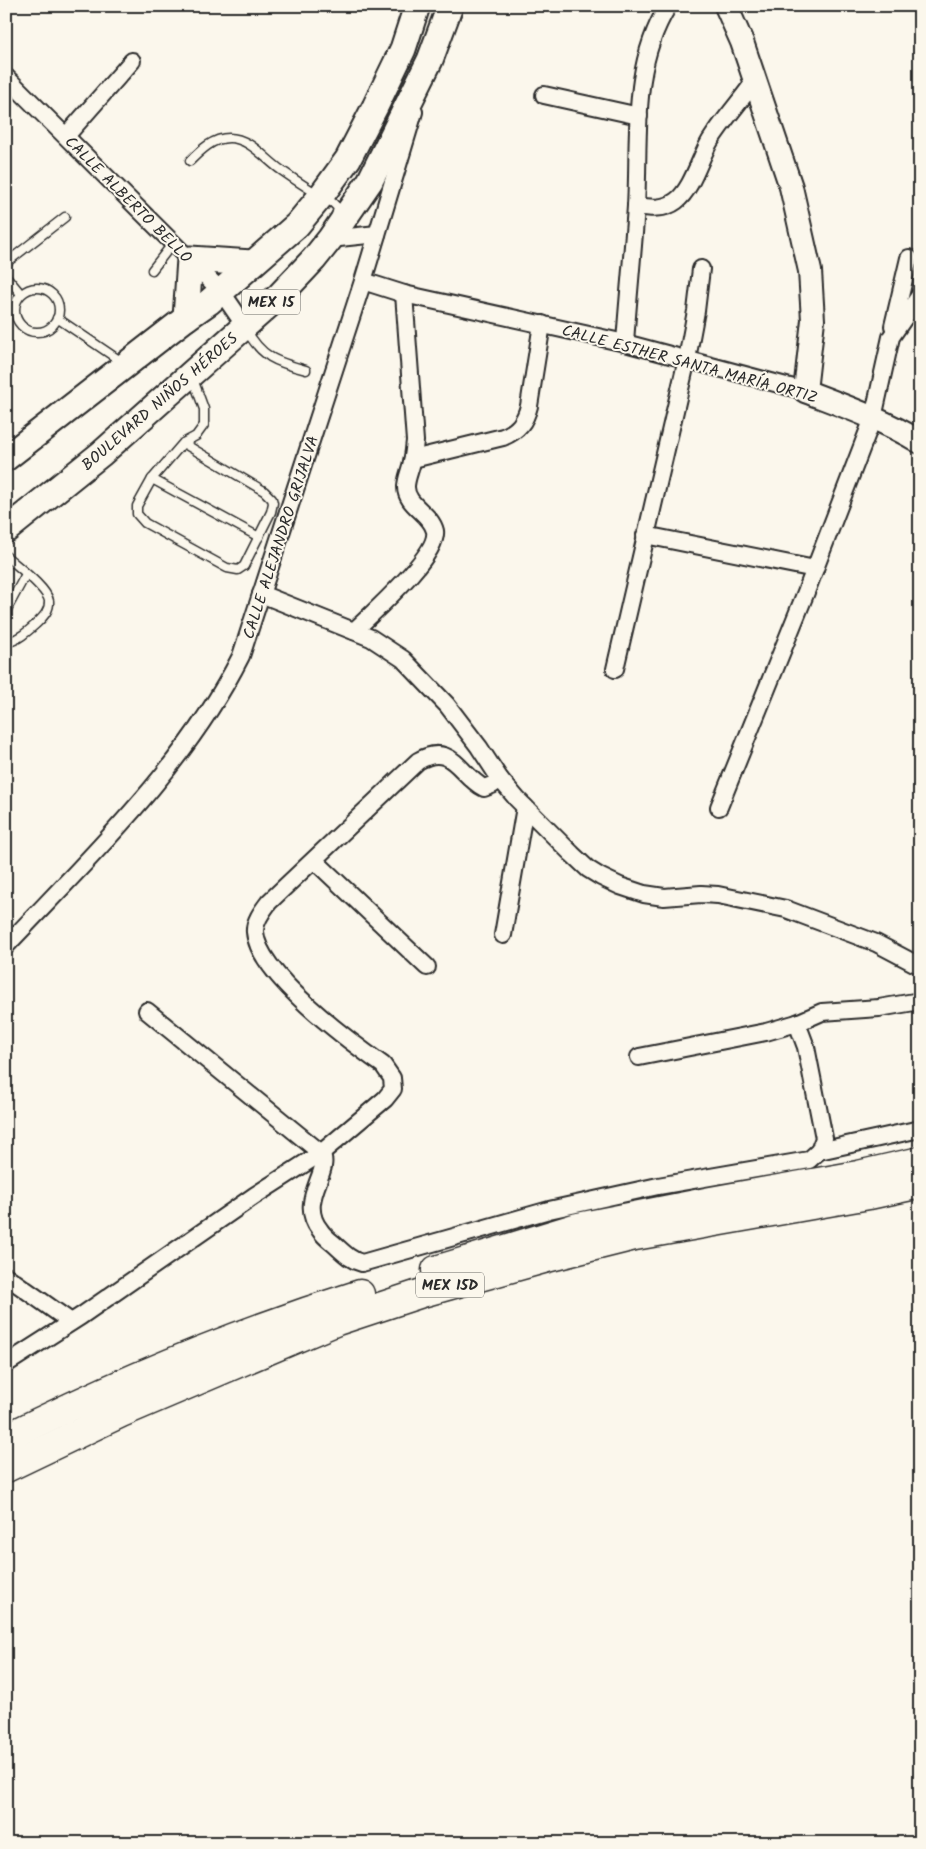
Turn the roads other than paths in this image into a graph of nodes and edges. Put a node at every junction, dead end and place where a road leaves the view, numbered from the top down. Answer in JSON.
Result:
{"nodes":[{"id":1,"x":417,"y":6,"type":"edge"},
{"id":2,"x":450,"y":6,"type":"edge"},
{"id":3,"x":668,"y":6,"type":"edge"},
{"id":4,"x":726,"y":6,"type":"edge"},
{"id":5,"x":430,"y":60,"type":"junction"},
{"id":6,"x":132,"y":62,"type":"dead end"},
{"id":7,"x":8,"y":81,"type":"edge"},
{"id":8,"x":754,"y":82,"type":"junction"},
{"id":9,"x":544,"y":95,"type":"dead end"},
{"id":10,"x":639,"y":116,"type":"junction"},
{"id":11,"x":66,"y":136,"type":"junction"},
{"id":12,"x":190,"y":160,"type":"dead end"},
{"id":13,"x":321,"y":196,"type":"junction"},
{"id":14,"x":636,"y":206,"type":"junction"},
{"id":15,"x":65,"y":217,"type":"dead end"},
{"id":16,"x":377,"y":234,"type":"junction"},
{"id":17,"x":330,"y":239,"type":"junction"},
{"id":18,"x":182,"y":251,"type":"junction"},
{"id":19,"x":909,"y":258,"type":"dead end"},
{"id":20,"x":6,"y":263,"type":"edge"},
{"id":21,"x":252,"y":264,"type":"junction"},
{"id":22,"x":701,"y":269,"type":"dead end"},
{"id":23,"x":152,"y":270,"type":"dead end"},
{"id":24,"x":6,"y":276,"type":"edge"},
{"id":25,"x":363,"y":281,"type":"junction"},
{"id":26,"x":222,"y":291,"type":"junction"},
{"id":27,"x":21,"y":294,"type":"junction"},
{"id":28,"x":404,"y":294,"type":"junction"},
{"id":29,"x":920,"y":296,"type":"edge"},
{"id":30,"x":57,"y":318,"type":"junction"},
{"id":31,"x":186,"y":318,"type":"junction"},
{"id":32,"x":542,"y":324,"type":"junction"},
{"id":33,"x":245,"y":326,"type":"junction"},
{"id":34,"x":891,"y":336,"type":"junction"},
{"id":35,"x":625,"y":343,"type":"junction"},
{"id":36,"x":687,"y":359,"type":"junction"},
{"id":37,"x":126,"y":365,"type":"junction"},
{"id":38,"x":306,"y":370,"type":"dead end"},
{"id":39,"x":191,"y":374,"type":"junction"},
{"id":40,"x":806,"y":391,"type":"junction"},
{"id":41,"x":873,"y":418,"type":"junction"},
{"id":42,"x":920,"y":442,"type":"edge"},
{"id":43,"x":183,"y":443,"type":"junction"},
{"id":44,"x":6,"y":458,"type":"edge"},
{"id":45,"x":413,"y":459,"type":"junction"},
{"id":46,"x":152,"y":479,"type":"junction"},
{"id":47,"x":6,"y":530,"type":"edge"},
{"id":48,"x":645,"y":535,"type":"junction"},
{"id":49,"x":259,"y":537,"type":"junction"},
{"id":50,"x":6,"y":556,"type":"edge"},
{"id":51,"x":815,"y":569,"type":"junction"},
{"id":52,"x":26,"y":574,"type":"junction"},
{"id":53,"x":261,"y":594,"type":"junction"},
{"id":54,"x":6,"y":611,"type":"edge"},
{"id":55,"x":354,"y":631,"type":"junction"},
{"id":56,"x":6,"y":642,"type":"edge"},
{"id":57,"x":615,"y":669,"type":"dead end"},
{"id":58,"x":500,"y":779,"type":"junction"},
{"id":59,"x":525,"y":807,"type":"junction"},
{"id":60,"x":719,"y":807,"type":"dead end"},
{"id":61,"x":314,"y":860,"type":"junction"},
{"id":62,"x":503,"y":935,"type":"dead end"},
{"id":63,"x":6,"y":946,"type":"edge"},
{"id":64,"x":920,"y":964,"type":"edge"},
{"id":65,"x":427,"y":967,"type":"dead end"},
{"id":66,"x":920,"y":1001,"type":"edge"},
{"id":67,"x":147,"y":1011,"type":"dead end"},
{"id":68,"x":797,"y":1023,"type":"junction"},
{"id":69,"x":639,"y":1057,"type":"dead end"},
{"id":70,"x":920,"y":1129,"type":"edge"},
{"id":71,"x":819,"y":1151,"type":"junction"},
{"id":72,"x":322,"y":1153,"type":"junction"},
{"id":73,"x":920,"y":1161,"type":"edge"},
{"id":74,"x":920,"y":1184,"type":"edge"},
{"id":75,"x":6,"y":1276,"type":"edge"},
{"id":76,"x":71,"y":1322,"type":"junction"},
{"id":77,"x":6,"y":1364,"type":"edge"},
{"id":78,"x":6,"y":1438,"type":"edge"},
{"id":79,"x":6,"y":1468,"type":"edge"}],
"edges":[{"from":1,"to":13,"type":"main road","number":"MEX 15"},
{"from":2,"to":5,"type":"main road","name":"BOULEVARD NIÑOS HÉROES","number":"MEX 15"},
{"from":3,"to":10,"type":"street"},
{"from":4,"to":8,"type":"street"},
{"from":5,"to":16,"type":"street","name":"CALLE ALEJANDRO GRIJALVA"},
{"from":5,"to":17,"type":"main road","name":"BOULEVARD NIÑOS HÉROES","number":"MEX 15"},
{"from":6,"to":11,"type":"street"},
{"from":7,"to":11,"type":"street","name":"CALLE ALBERTO BELLO"},
{"from":8,"to":14,"type":"street"},
{"from":8,"to":40,"type":"street"},
{"from":9,"to":10,"type":"street"},
{"from":10,"to":14,"type":"street"},
{"from":11,"to":18,"type":"street","name":"CALLE ALBERTO BELLO"},
{"from":12,"to":13,"type":"lane"},
{"from":13,"to":17,"type":"lane"},
{"from":13,"to":21,"type":"main road","number":"MEX 15"},
{"from":14,"to":35,"type":"street"},
{"from":15,"to":20,"type":"lane"},
{"from":16,"to":17,"type":"street"},
{"from":16,"to":25,"type":"street","name":"CALLE ALEJANDRO GRIJALVA"},
{"from":17,"to":33,"type":"main road","name":"BOULEVARD NIÑOS HÉROES","number":"MEX 15"},
{"from":18,"to":21,"type":"main road"},
{"from":18,"to":23,"type":"lane"},
{"from":18,"to":26,"type":"street","name":"CALLE ALBERTO BELLO"},
{"from":18,"to":31,"type":"main road"},
{"from":19,"to":34,"type":"street"},
{"from":21,"to":26,"type":"main road","number":"MEX 15"},
{"from":22,"to":36,"type":"street"},
{"from":24,"to":27,"type":"lane"},
{"from":25,"to":28,"type":"street","name":"CALLE ESTHER SANTA MARÍA ORTIZ"},
{"from":25,"to":53,"type":"street","name":"CALLE ALEJANDRO GRIJALVA"},
{"from":26,"to":31,"type":"main road","number":"MEX 15"},
{"from":26,"to":33,"type":"street","name":"CALLE ALBERTO BELLO"},
{"from":27,"to":30,"type":"lane"},
{"from":27,"to":30,"type":"lane"},
{"from":28,"to":32,"type":"street","name":"CALLE ESTHER SANTA MARÍA ORTIZ"},
{"from":28,"to":45,"type":"street"},
{"from":29,"to":34,"type":"street"},
{"from":30,"to":37,"type":"lane"},
{"from":31,"to":37,"type":"main road","number":"MEX 15"},
{"from":32,"to":35,"type":"street","name":"CALLE ESTHER SANTA MARÍA ORTIZ"},
{"from":32,"to":45,"type":"street","name":"CALLE ESTHER SANTA MARÍA ORTIZ"},
{"from":33,"to":38,"type":"lane"},
{"from":33,"to":39,"type":"main road","name":"BOULEVARD NIÑOS HÉROES","number":"MEX 15"},
{"from":34,"to":41,"type":"street"},
{"from":35,"to":36,"type":"street","name":"CALLE ESTHER SANTA MARÍA ORTIZ"},
{"from":36,"to":40,"type":"street","name":"CALLE ESTHER SANTA MARÍA ORTIZ"},
{"from":36,"to":48,"type":"street"},
{"from":37,"to":44,"type":"main road","number":"MEX 15"},
{"from":39,"to":43,"type":"lane"},
{"from":39,"to":47,"type":"main road","name":"BOULEVARD NIÑOS HÉROES","number":"MEX 15"},
{"from":40,"to":41,"type":"street","name":"CALLE ESTHER SANTA MARÍA ORTIZ"},
{"from":41,"to":42,"type":"street","name":"CALLE ESTHER SANTA MARÍA ORTIZ"},
{"from":41,"to":51,"type":"street"},
{"from":43,"to":46,"type":"lane"},
{"from":43,"to":49,"type":"lane"},
{"from":45,"to":55,"type":"street"},
{"from":46,"to":49,"type":"lane"},
{"from":46,"to":49,"type":"lane"},
{"from":48,"to":51,"type":"street"},
{"from":48,"to":57,"type":"street"},
{"from":50,"to":52,"type":"lane"},
{"from":51,"to":60,"type":"street"},
{"from":52,"to":54,"type":"lane"},
{"from":52,"to":56,"type":"lane"},
{"from":53,"to":55,"type":"street"},
{"from":53,"to":63,"type":"street","name":"CALLE ALEJANDRO GRIJALVA"},
{"from":55,"to":58,"type":"street"},
{"from":58,"to":59,"type":"street"},
{"from":58,"to":61,"type":"street"},
{"from":59,"to":62,"type":"street"},
{"from":59,"to":64,"type":"street"},
{"from":61,"to":65,"type":"street"},
{"from":61,"to":72,"type":"street"},
{"from":66,"to":68,"type":"street"},
{"from":67,"to":72,"type":"street"},
{"from":68,"to":69,"type":"street"},
{"from":68,"to":71,"type":"street"},
{"from":70,"to":71,"type":"street"},
{"from":71,"to":72,"type":"street"},
{"from":72,"to":76,"type":"street"},
{"from":73,"to":78,"type":"highway","number":"MEX 15D"},
{"from":74,"to":79,"type":"highway","number":"MEX 15D"},
{"from":75,"to":76,"type":"street"},
{"from":76,"to":77,"type":"street"}]}
